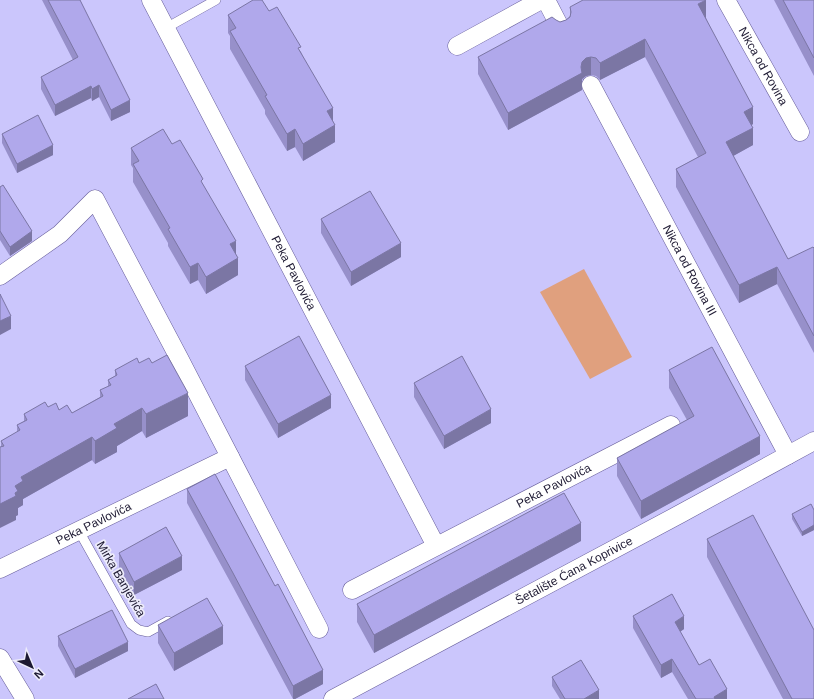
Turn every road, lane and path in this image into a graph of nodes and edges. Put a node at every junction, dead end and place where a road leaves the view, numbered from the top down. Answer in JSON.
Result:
{"nodes":[{"id":1,"x":151,"y":0,"type":"edge"},
{"id":2,"x":216,"y":0,"type":"edge"},
{"id":3,"x":541,"y":0,"type":"edge"},
{"id":4,"x":546,"y":0,"type":"edge"},
{"id":5,"x":726,"y":0,"type":"edge"},
{"id":6,"x":166,"y":28,"type":"junction"},
{"id":7,"x":561,"y":29,"type":"edge"},
{"id":8,"x":457,"y":46,"type":"dead end"},
{"id":9,"x":591,"y":85,"type":"dead end"},
{"id":10,"x":800,"y":132,"type":"dead end"},
{"id":11,"x":0,"y":276,"type":"edge"},
{"id":12,"x":670,"y":425,"type":"dead end"},
{"id":13,"x":814,"y":441,"type":"edge"},
{"id":14,"x":788,"y":455,"type":"junction"},
{"id":15,"x":230,"y":457,"type":"junction"},
{"id":16,"x":79,"y":531,"type":"junction"},
{"id":17,"x":436,"y":546,"type":"junction"},
{"id":18,"x":0,"y":569,"type":"edge"},
{"id":19,"x":352,"y":590,"type":"dead end"},
{"id":20,"x":178,"y":616,"type":"edge"},
{"id":21,"x":319,"y":629,"type":"dead end"},
{"id":22,"x":0,"y":658,"type":"edge"},
{"id":23,"x":6,"y":681,"type":"edge"},
{"id":24,"x":25,"y":699,"type":"edge"},
{"id":25,"x":333,"y":699,"type":"edge"}],
"edges":[{"from":1,"to":6,"type":"street","name":"Peka Pavlovića"},
{"from":2,"to":6,"type":"lane"},
{"from":3,"to":8,"type":"street"},
{"from":4,"to":7,"type":"street"},
{"from":5,"to":10,"type":"street","name":"Nikca od Rovina"},
{"from":6,"to":17,"type":"street","name":"Peka Pavlovića"},
{"from":9,"to":14,"type":"street","name":"Nikca od Rovina III"},
{"from":11,"to":15,"type":"street"},
{"from":12,"to":17,"type":"street","name":"Peka Pavlovića"},
{"from":13,"to":14,"type":"street","name":"Šetalište Ćana Koprivice"},
{"from":14,"to":25,"type":"street","name":"Šetalište Ćana Koprivice"},
{"from":15,"to":16,"type":"street","name":"Peka Pavlovića"},
{"from":15,"to":21,"type":"street"},
{"from":16,"to":18,"type":"street","name":"Peka Pavlovića"},
{"from":16,"to":20,"type":"lane","name":"Mirka Banjevića"},
{"from":17,"to":19,"type":"street","name":"Peka Pavlovića"},
{"from":22,"to":23,"type":"street"},
{"from":23,"to":24,"type":"street"}]}
